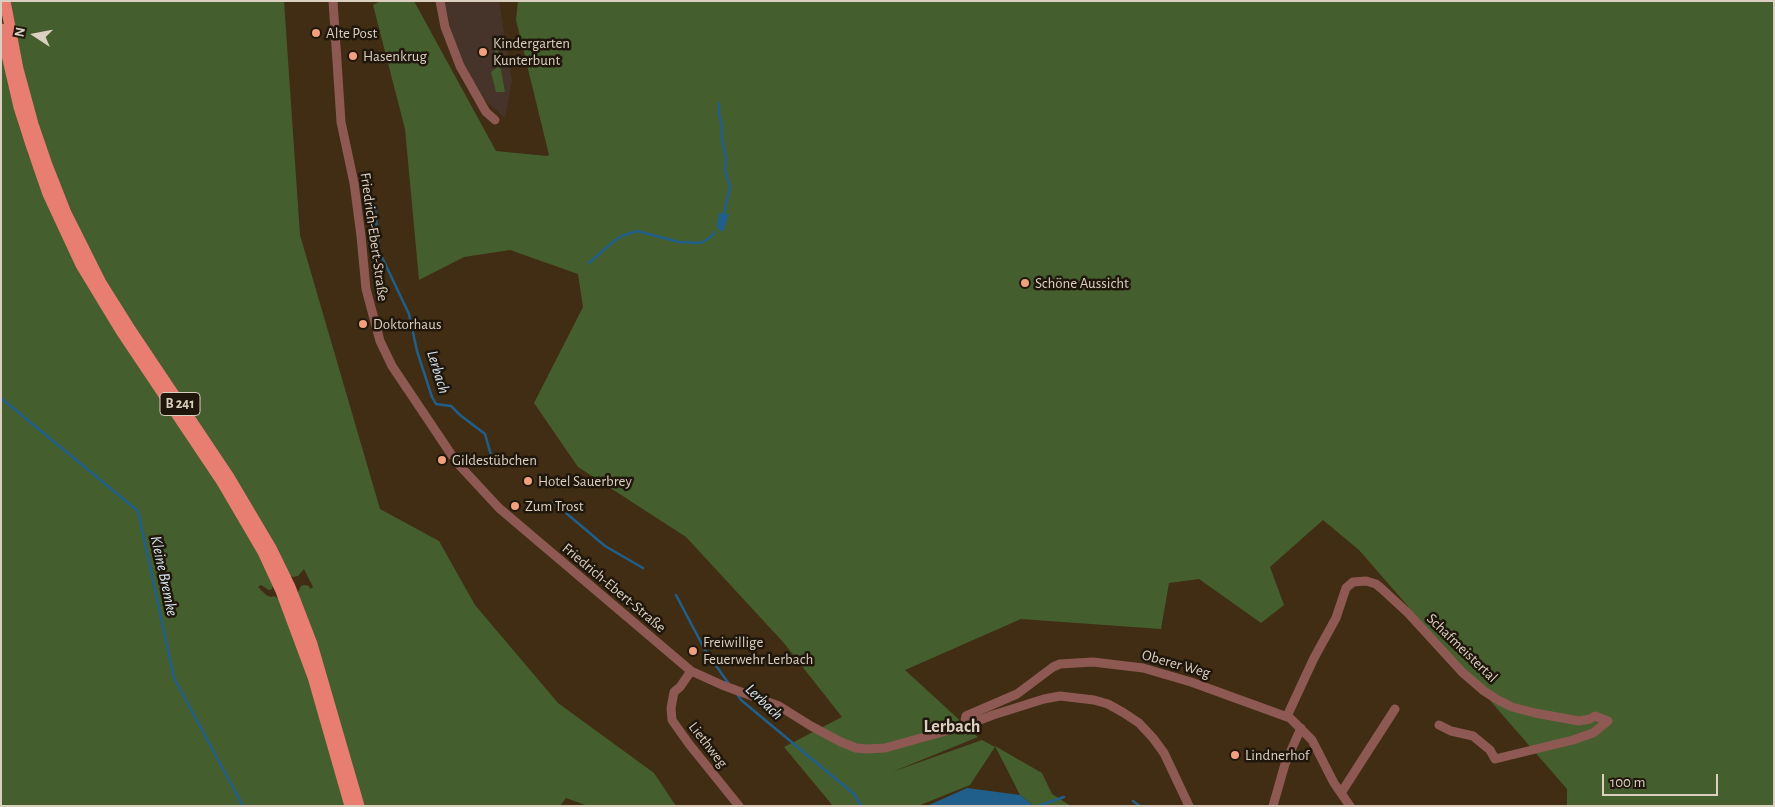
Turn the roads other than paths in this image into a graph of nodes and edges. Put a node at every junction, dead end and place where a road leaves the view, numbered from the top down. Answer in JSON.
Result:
{"nodes":[{"id":1,"x":5,"y":1,"type":"edge"},
{"id":2,"x":333,"y":1,"type":"edge"},
{"id":3,"x":440,"y":1,"type":"edge"},
{"id":4,"x":1,"y":29,"type":"edge"},
{"id":5,"x":495,"y":120,"type":"dead end"},
{"id":6,"x":692,"y":671,"type":"junction"},
{"id":7,"x":1395,"y":709,"type":"dead end"},
{"id":8,"x":1288,"y":714,"type":"dead end"},
{"id":9,"x":964,"y":726,"type":"junction"},
{"id":10,"x":1440,"y":726,"type":"dead end"},
{"id":11,"x":1301,"y":728,"type":"junction"},
{"id":12,"x":1341,"y":793,"type":"junction"},
{"id":13,"x":350,"y":806,"type":"edge"},
{"id":14,"x":359,"y":806,"type":"edge"},
{"id":15,"x":739,"y":806,"type":"edge"},
{"id":16,"x":1189,"y":806,"type":"edge"},
{"id":17,"x":1273,"y":806,"type":"edge"},
{"id":18,"x":1350,"y":806,"type":"edge"}],
"edges":[{"from":1,"to":14,"type":"main road","number":"B 241"},
{"from":2,"to":6,"type":"street","name":"Friedrich-Ebert-Straße"},
{"from":3,"to":5,"type":"street"},
{"from":4,"to":13,"type":"main road","number":"B 241"},
{"from":6,"to":9,"type":"street","name":"Friedrich-Ebert-Straße"},
{"from":6,"to":15,"type":"street","name":"Liethweg"},
{"from":7,"to":12,"type":"street"},
{"from":8,"to":10,"type":"street","name":"Schafmeistertal"},
{"from":9,"to":11,"type":"street","name":"Oberer Weg"},
{"from":9,"to":16,"type":"street","name":"Friedrich-Ebert-Straße"},
{"from":11,"to":12,"type":"street","name":"Oberer Weg"},
{"from":11,"to":17,"type":"street"},
{"from":12,"to":18,"type":"street","name":"Oberer Weg"}]}
